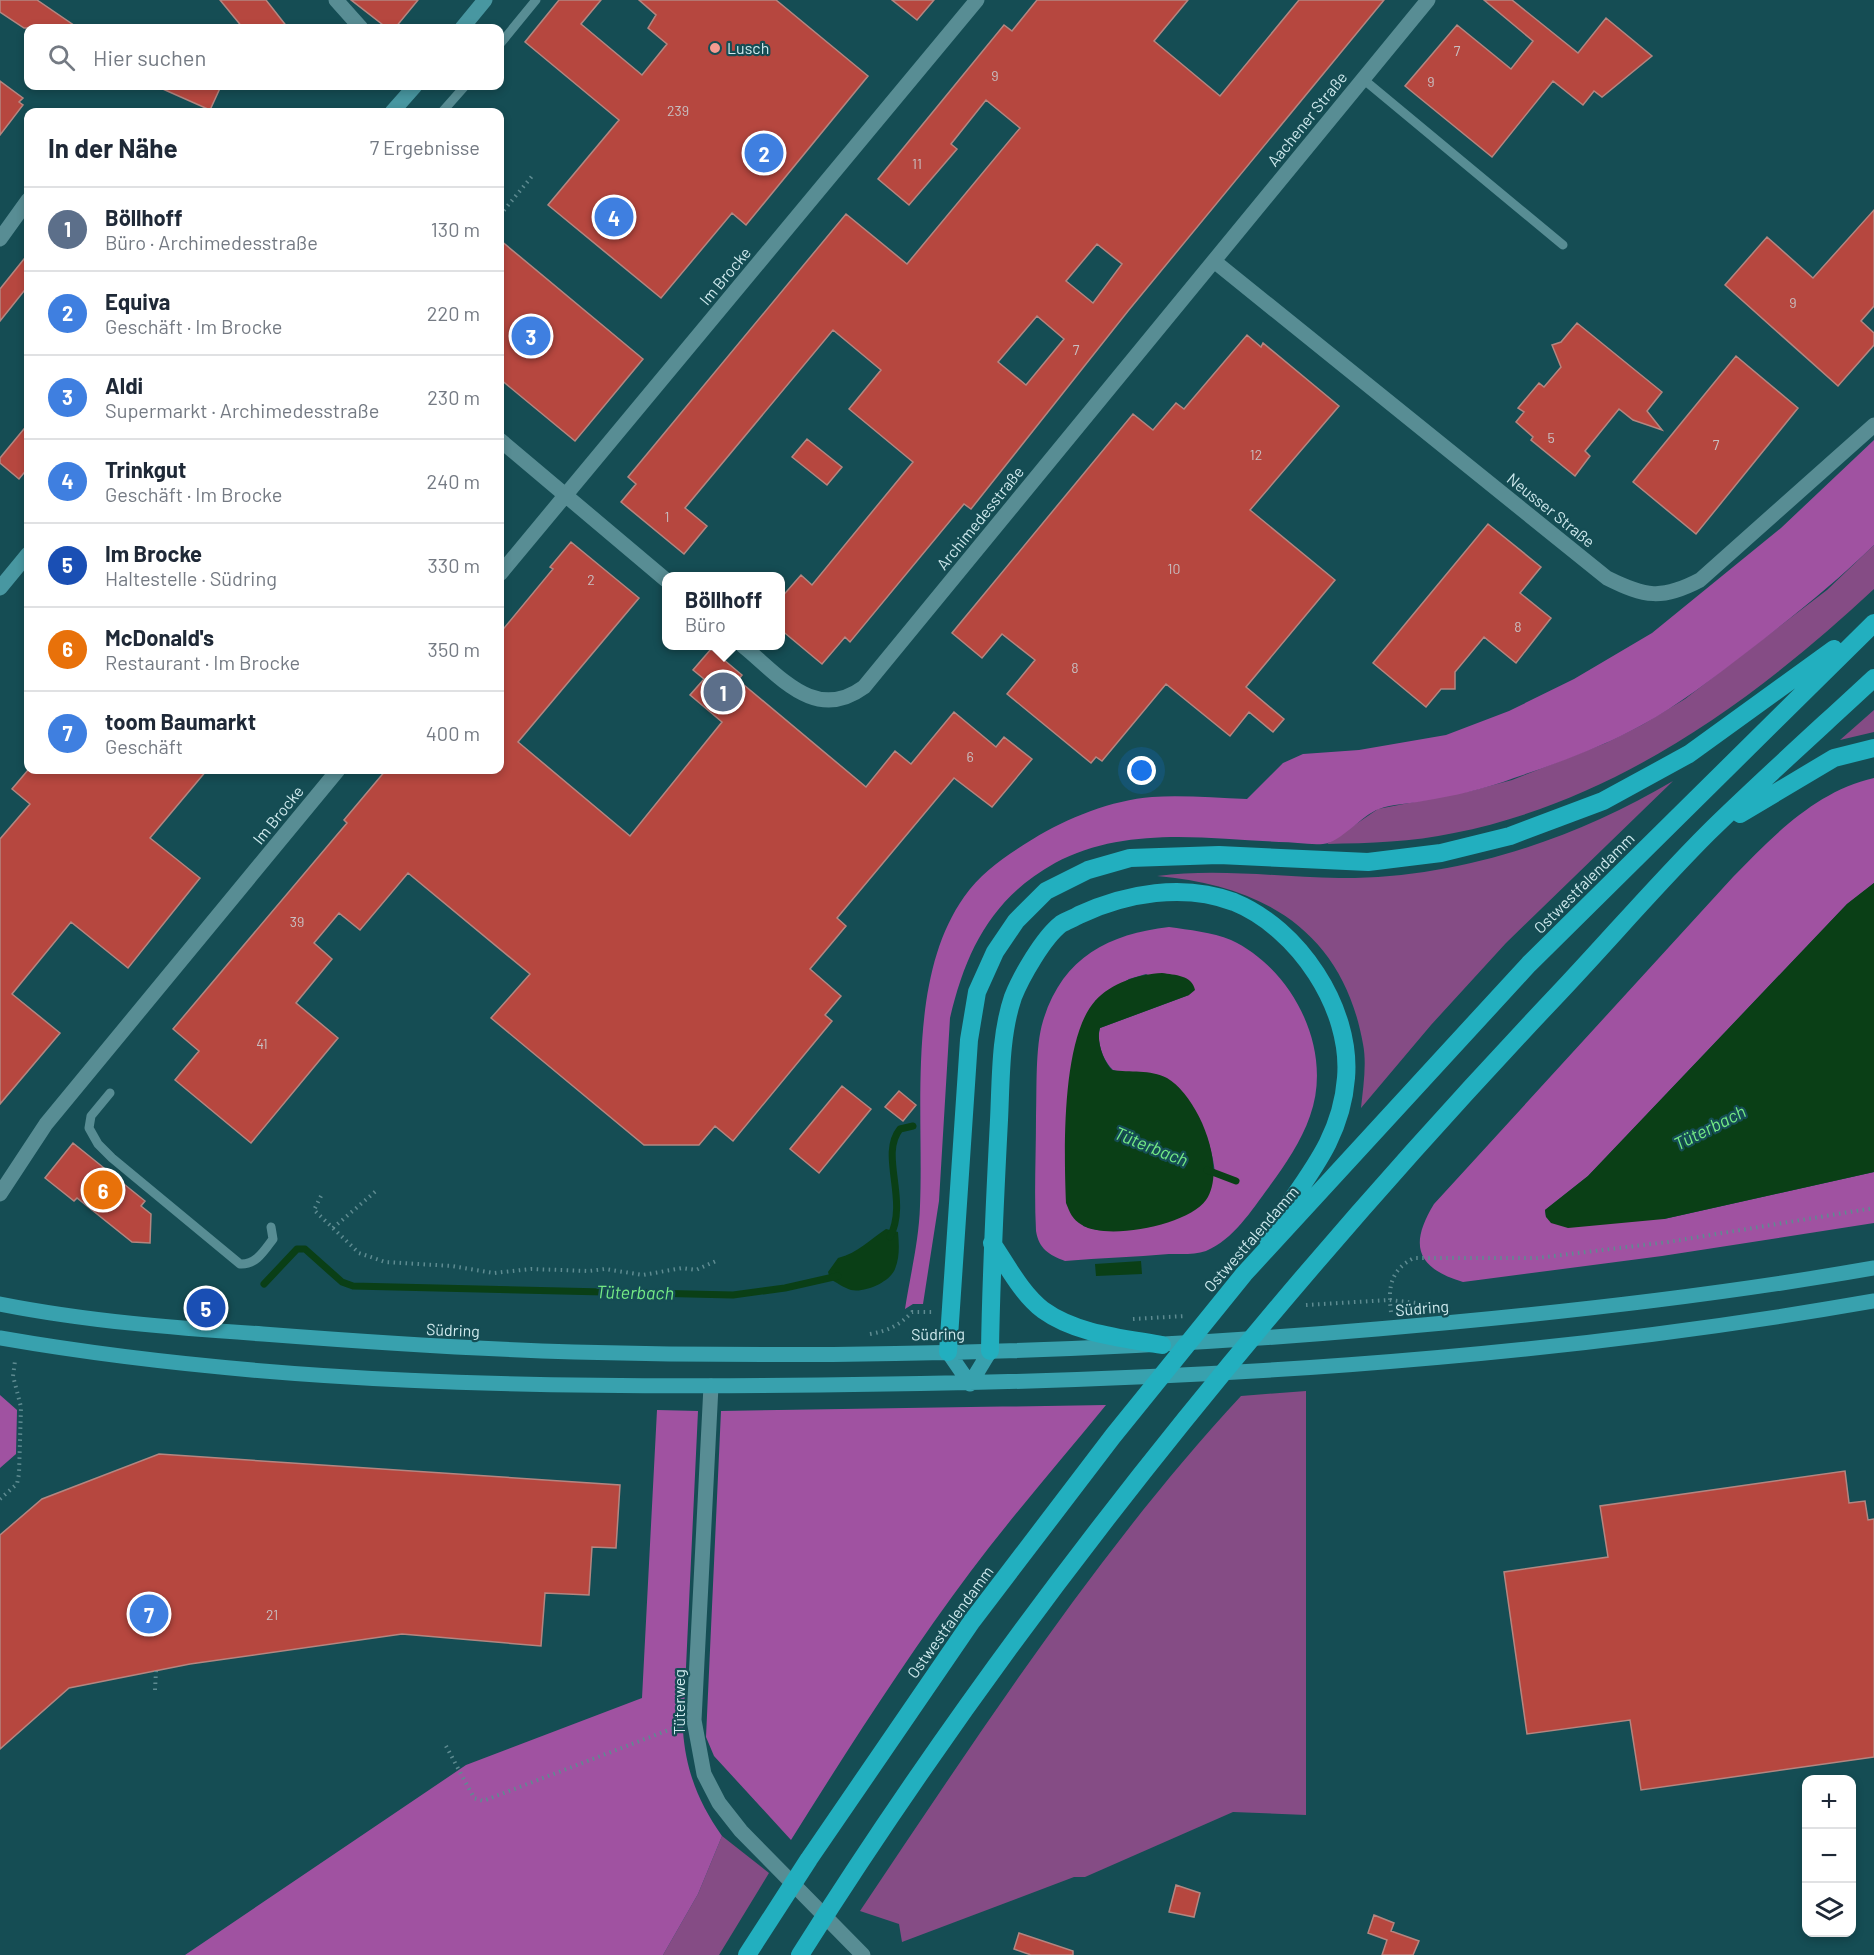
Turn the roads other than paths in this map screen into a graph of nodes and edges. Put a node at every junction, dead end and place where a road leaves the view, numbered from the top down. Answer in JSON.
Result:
{"nodes":[{"id":1,"x":336,"y":0,"type":"edge"},
{"id":2,"x":485,"y":0,"type":"edge"},
{"id":3,"x":536,"y":0,"type":"edge"},
{"id":4,"x":977,"y":0,"type":"edge"},
{"id":5,"x":1428,"y":0,"type":"edge"},
{"id":6,"x":357,"y":24,"type":"edge"},
{"id":7,"x":465,"y":24,"type":"edge"},
{"id":8,"x":504,"y":39,"type":"edge"},
{"id":9,"x":1363,"y":79,"type":"junction"},
{"id":10,"x":411,"y":90,"type":"edge"},
{"id":11,"x":461,"y":90,"type":"edge"},
{"id":12,"x":396,"y":108,"type":"edge"},
{"id":13,"x":446,"y":108,"type":"edge"},
{"id":14,"x":24,"y":206,"type":"edge"},
{"id":15,"x":0,"y":239,"type":"edge"},
{"id":16,"x":1563,"y":244,"type":"dead end"},
{"id":17,"x":1214,"y":261,"type":"junction"},
{"id":18,"x":1874,"y":424,"type":"edge"},
{"id":19,"x":504,"y":443,"type":"edge"},
{"id":20,"x":566,"y":495,"type":"junction"},
{"id":21,"x":24,"y":559,"type":"edge"},
{"id":22,"x":504,"y":569,"type":"edge"},
{"id":23,"x":662,"y":577,"type":"edge"},
{"id":24,"x":0,"y":588,"type":"edge"},
{"id":25,"x":1874,"y":621,"type":"edge"},
{"id":26,"x":749,"y":650,"type":"edge"},
{"id":27,"x":1874,"y":678,"type":"edge"},
{"id":28,"x":1874,"y":748,"type":"edge"},
{"id":29,"x":335,"y":774,"type":"edge"},
{"id":30,"x":1705,"y":836,"type":"junction"},
{"id":31,"x":110,"y":1094,"type":"dead end"},
{"id":32,"x":0,"y":1194,"type":"edge"},
{"id":33,"x":271,"y":1227,"type":"dead end"},
{"id":34,"x":992,"y":1243,"type":"junction"},
{"id":35,"x":1874,"y":1268,"type":"edge"},
{"id":36,"x":1244,"y":1274,"type":"junction"},
{"id":37,"x":1874,"y":1301,"type":"edge"},
{"id":38,"x":0,"y":1304,"type":"edge"},
{"id":39,"x":0,"y":1338,"type":"edge"},
{"id":40,"x":1162,"y":1345,"type":"junction"},
{"id":41,"x":990,"y":1351,"type":"junction"},
{"id":42,"x":948,"y":1352,"type":"junction"},
{"id":43,"x":970,"y":1384,"type":"junction"},
{"id":44,"x":711,"y":1386,"type":"junction"},
{"id":45,"x":747,"y":1955,"type":"edge"},
{"id":46,"x":800,"y":1955,"type":"edge"},
{"id":47,"x":863,"y":1955,"type":"edge"}],
"edges":[{"from":1,"to":6,"type":"street"},
{"from":2,"to":7,"type":"street"},
{"from":3,"to":8,"type":"lane"},
{"from":4,"to":20,"type":"street","name":"Im Brocke"},
{"from":5,"to":9,"type":"street","name":"Aachener Straße"},
{"from":9,"to":16,"type":"lane"},
{"from":9,"to":17,"type":"street","name":"Aachener Straße"},
{"from":10,"to":12,"type":"street"},
{"from":11,"to":13,"type":"lane"},
{"from":14,"to":15,"type":"street"},
{"from":17,"to":18,"type":"street","name":"Neusser Straße"},
{"from":17,"to":26,"type":"street","name":"Archimedesstraße"},
{"from":19,"to":20,"type":"street"},
{"from":20,"to":22,"type":"street","name":"Im Brocke"},
{"from":20,"to":23,"type":"street"},
{"from":21,"to":24,"type":"street"},
{"from":25,"to":36,"type":"highway","name":"Ostwestfalendamm"},
{"from":25,"to":42,"type":"highway"},
{"from":27,"to":30,"type":"highway"},
{"from":28,"to":30,"type":"highway"},
{"from":29,"to":32,"type":"street","name":"Im Brocke"},
{"from":30,"to":46,"type":"highway"},
{"from":31,"to":33,"type":"lane"},
{"from":34,"to":36,"type":"highway"},
{"from":34,"to":40,"type":"highway"},
{"from":34,"to":41,"type":"highway"},
{"from":35,"to":40,"type":"main road","name":"Südring"},
{"from":36,"to":45,"type":"highway","name":"Ostwestfalendamm"},
{"from":37,"to":43,"type":"main road"},
{"from":38,"to":42,"type":"main road","name":"Südring"},
{"from":39,"to":44,"type":"main road"},
{"from":40,"to":41,"type":"main road","name":"Südring"},
{"from":41,"to":42,"type":"main road","name":"Südring"},
{"from":41,"to":43,"type":"main road"},
{"from":42,"to":43,"type":"main road"},
{"from":43,"to":44,"type":"main road"},
{"from":44,"to":47,"type":"street","name":"Tüterweg"}]}
